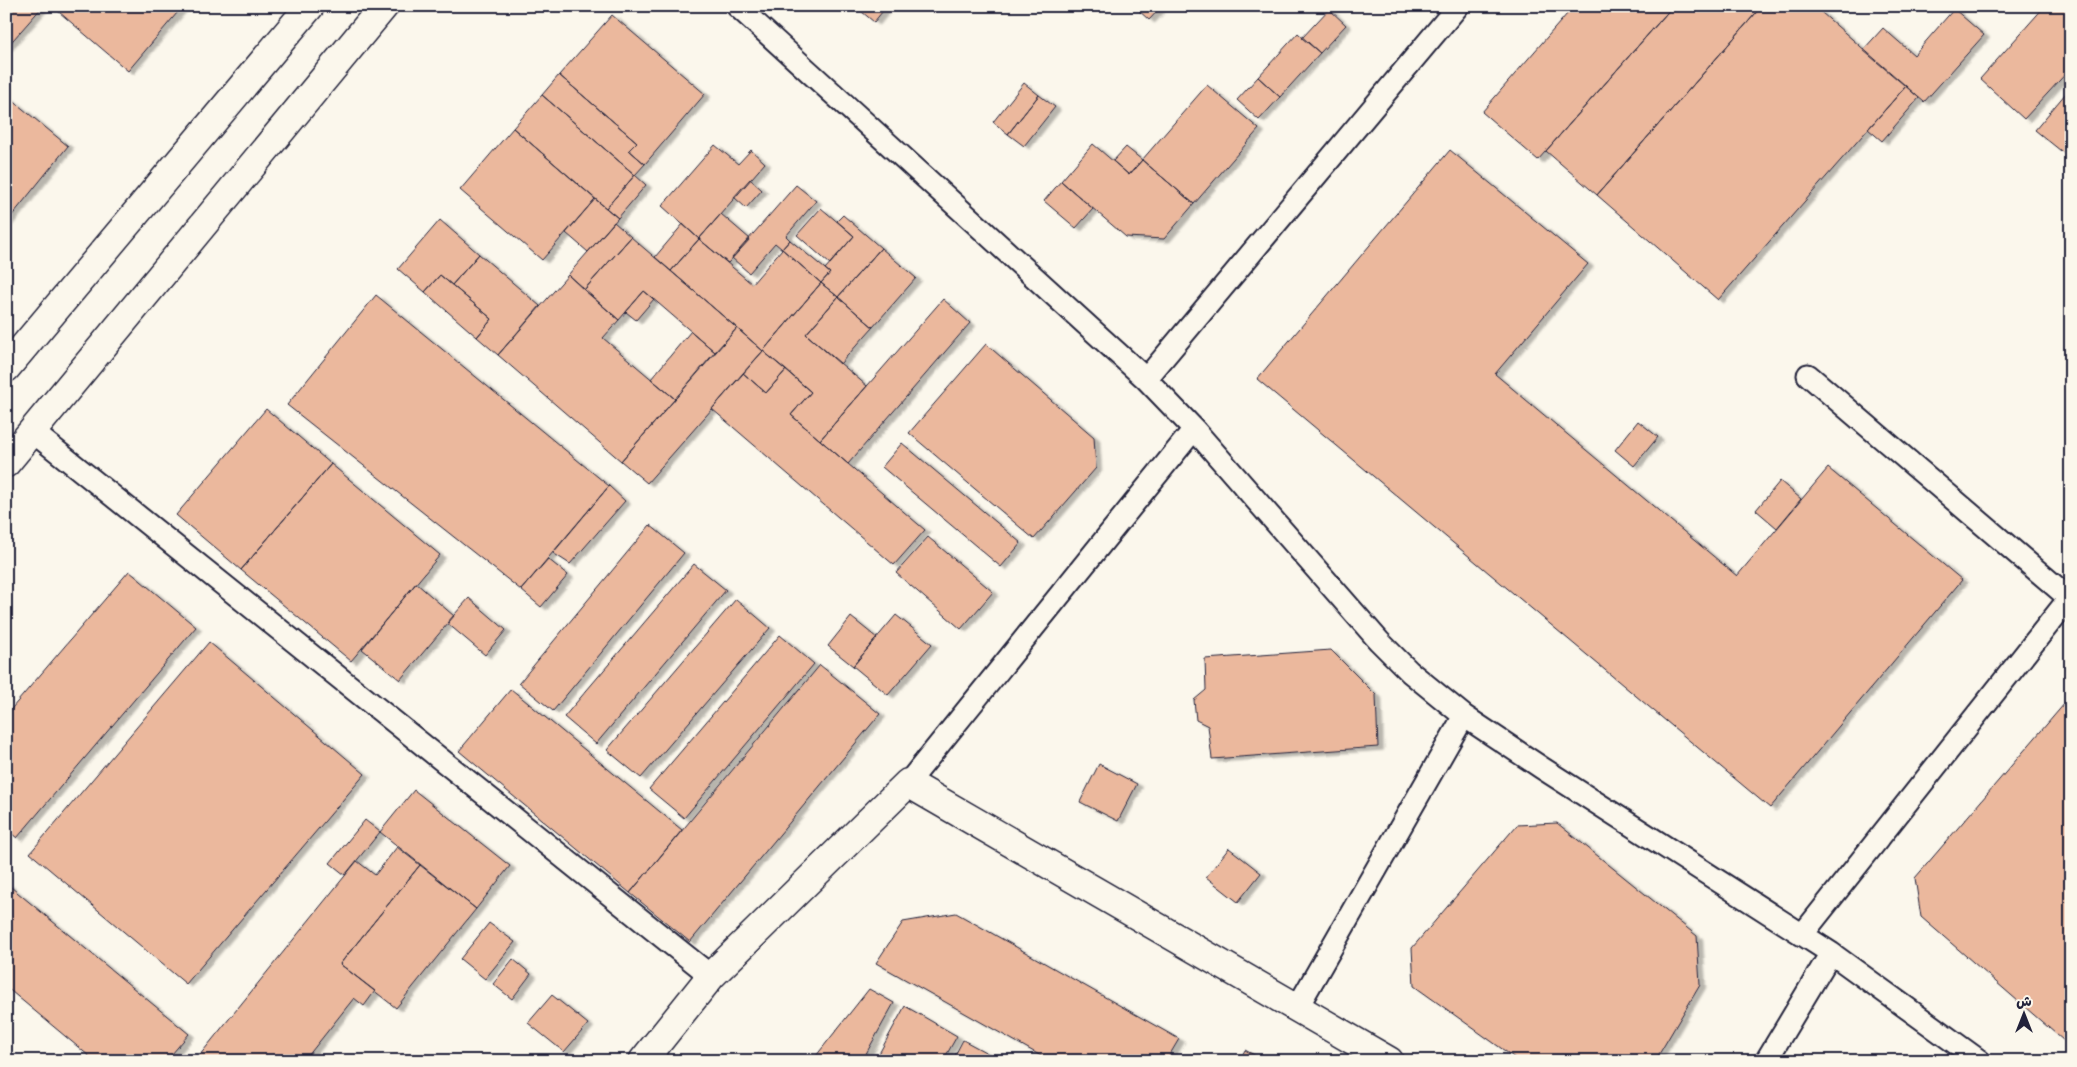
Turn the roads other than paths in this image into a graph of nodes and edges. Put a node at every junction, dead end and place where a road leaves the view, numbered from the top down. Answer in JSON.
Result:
{"nodes":[{"id":1,"x":310,"y":6,"type":"edge"},
{"id":2,"x":384,"y":6,"type":"edge"},
{"id":3,"x":737,"y":6,"type":"edge"},
{"id":4,"x":1458,"y":6,"type":"edge"},
{"id":5,"x":6,"y":368,"type":"edge"},
{"id":6,"x":1808,"y":375,"type":"dead end"},
{"id":7,"x":1146,"y":379,"type":"junction"},
{"id":8,"x":1194,"y":429,"type":"junction"},
{"id":9,"x":33,"y":432,"type":"junction"},
{"id":10,"x":6,"y":463,"type":"edge"},
{"id":11,"x":2070,"y":597,"type":"edge"},
{"id":12,"x":1464,"y":716,"type":"junction"},
{"id":13,"x":908,"y":783,"type":"junction"},
{"id":14,"x":1802,"y":934,"type":"junction"},
{"id":15,"x":1831,"y":953,"type":"junction"},
{"id":16,"x":710,"y":976,"type":"junction"},
{"id":17,"x":1296,"y":1008,"type":"junction"},
{"id":18,"x":643,"y":1061,"type":"edge"},
{"id":19,"x":1389,"y":1061,"type":"edge"},
{"id":20,"x":1766,"y":1061,"type":"edge"},
{"id":21,"x":1980,"y":1061,"type":"edge"}],
"edges":[{"from":1,"to":5,"type":"main road"},
{"from":2,"to":9,"type":"main road"},
{"from":3,"to":7,"type":"lane"},
{"from":4,"to":7,"type":"lane"},
{"from":6,"to":11,"type":"lane"},
{"from":7,"to":8,"type":"lane"},
{"from":8,"to":12,"type":"lane"},
{"from":8,"to":13,"type":"lane"},
{"from":9,"to":10,"type":"main road"},
{"from":9,"to":16,"type":"lane"},
{"from":11,"to":14,"type":"lane"},
{"from":12,"to":14,"type":"lane"},
{"from":12,"to":17,"type":"lane"},
{"from":13,"to":16,"type":"main road"},
{"from":13,"to":17,"type":"main road"},
{"from":14,"to":15,"type":"lane"},
{"from":15,"to":20,"type":"lane"},
{"from":15,"to":21,"type":"lane"},
{"from":16,"to":18,"type":"main road"},
{"from":17,"to":19,"type":"main road"}]}
